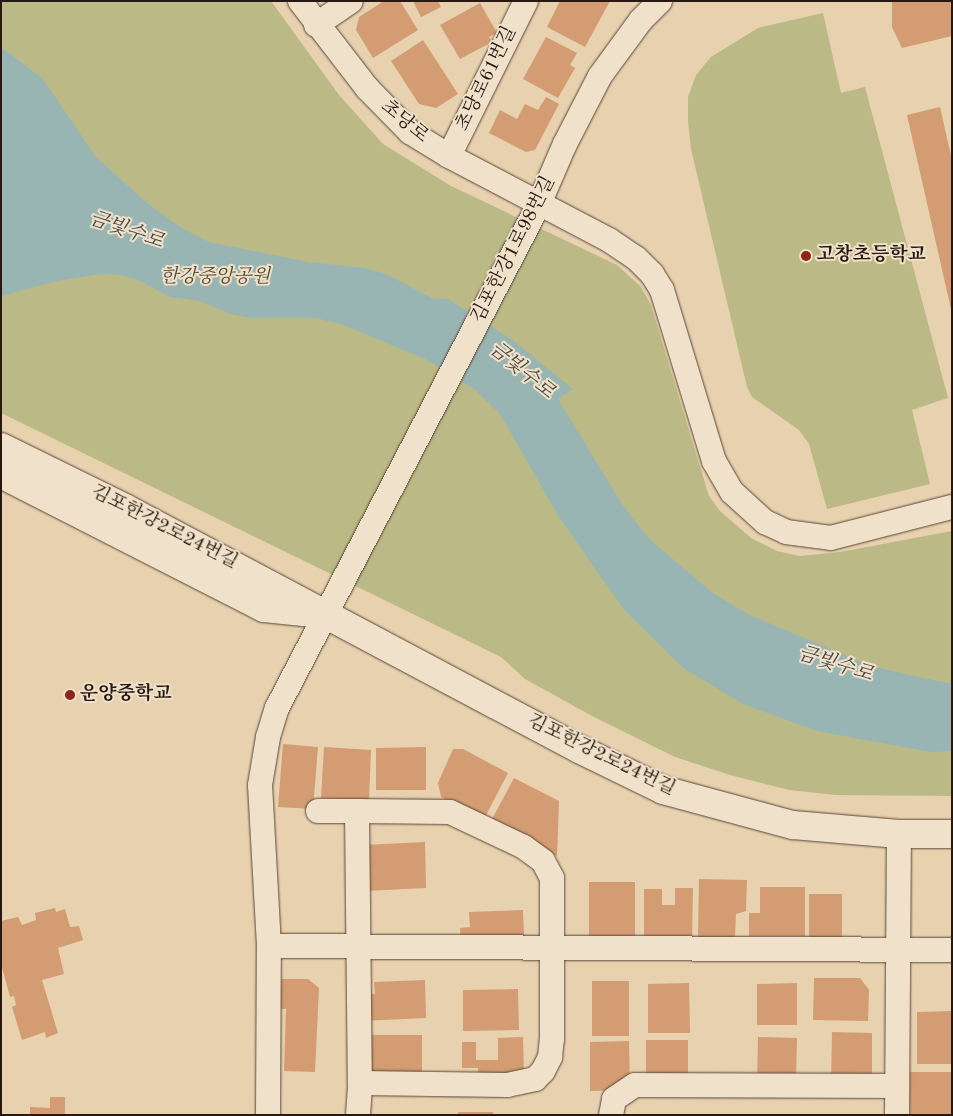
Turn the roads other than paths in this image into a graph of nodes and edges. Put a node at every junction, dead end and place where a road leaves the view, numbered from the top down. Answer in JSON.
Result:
{"nodes":[{"id":1,"x":300,"y":1,"type":"edge"},
{"id":2,"x":351,"y":1,"type":"edge"},
{"id":3,"x":526,"y":1,"type":"edge"},
{"id":4,"x":660,"y":1,"type":"edge"},
{"id":5,"x":316,"y":25,"type":"junction"},
{"id":6,"x":449,"y":156,"type":"junction"},
{"id":7,"x":539,"y":204,"type":"junction"},
{"id":8,"x":1,"y":448,"type":"edge"},
{"id":9,"x":1,"y":474,"type":"edge"},
{"id":10,"x":952,"y":507,"type":"edge"},
{"id":11,"x":324,"y":614,"type":"junction"},
{"id":12,"x":357,"y":810,"type":"junction"},
{"id":13,"x":318,"y":811,"type":"dead end"},
{"id":14,"x":898,"y":834,"type":"junction"},
{"id":15,"x":952,"y":834,"type":"edge"},
{"id":16,"x":269,"y":946,"type":"junction"},
{"id":17,"x":360,"y":947,"type":"junction"},
{"id":18,"x":550,"y":948,"type":"junction"},
{"id":19,"x":898,"y":950,"type":"junction"},
{"id":20,"x":952,"y":950,"type":"edge"},
{"id":21,"x":360,"y":1083,"type":"junction"},
{"id":22,"x":897,"y":1086,"type":"junction"},
{"id":23,"x":268,"y":1115,"type":"edge"},
{"id":24,"x":358,"y":1115,"type":"edge"},
{"id":25,"x":611,"y":1115,"type":"edge"},
{"id":26,"x":897,"y":1115,"type":"edge"}],
"edges":[{"from":1,"to":5,"type":"street","name":"초당로"},
{"from":2,"to":5,"type":"street"},
{"from":3,"to":6,"type":"street","name":"초당로61번길"},
{"from":4,"to":7,"type":"street","name":"김포한강1로98번길"},
{"from":5,"to":6,"type":"street","name":"초당로"},
{"from":6,"to":7,"type":"street","name":"초당로"},
{"from":7,"to":10,"type":"street","name":"초당로"},
{"from":7,"to":11,"type":"street","name":"김포한강1로98번길"},
{"from":8,"to":11,"type":"street","name":"김포한강2로24번길"},
{"from":9,"to":11,"type":"street","name":"김포한강2로24번길"},
{"from":11,"to":14,"type":"street","name":"김포한강2로24번길"},
{"from":11,"to":16,"type":"street"},
{"from":12,"to":13,"type":"street"},
{"from":12,"to":17,"type":"street"},
{"from":12,"to":18,"type":"street"},
{"from":14,"to":15,"type":"street","name":"김포한강2로24번길"},
{"from":14,"to":19,"type":"street"},
{"from":16,"to":17,"type":"street"},
{"from":16,"to":23,"type":"street"},
{"from":17,"to":18,"type":"street"},
{"from":17,"to":21,"type":"street"},
{"from":18,"to":19,"type":"street"},
{"from":18,"to":21,"type":"street"},
{"from":19,"to":20,"type":"street"},
{"from":19,"to":22,"type":"street"},
{"from":21,"to":24,"type":"street"},
{"from":22,"to":25,"type":"street"},
{"from":22,"to":26,"type":"street"}]}
